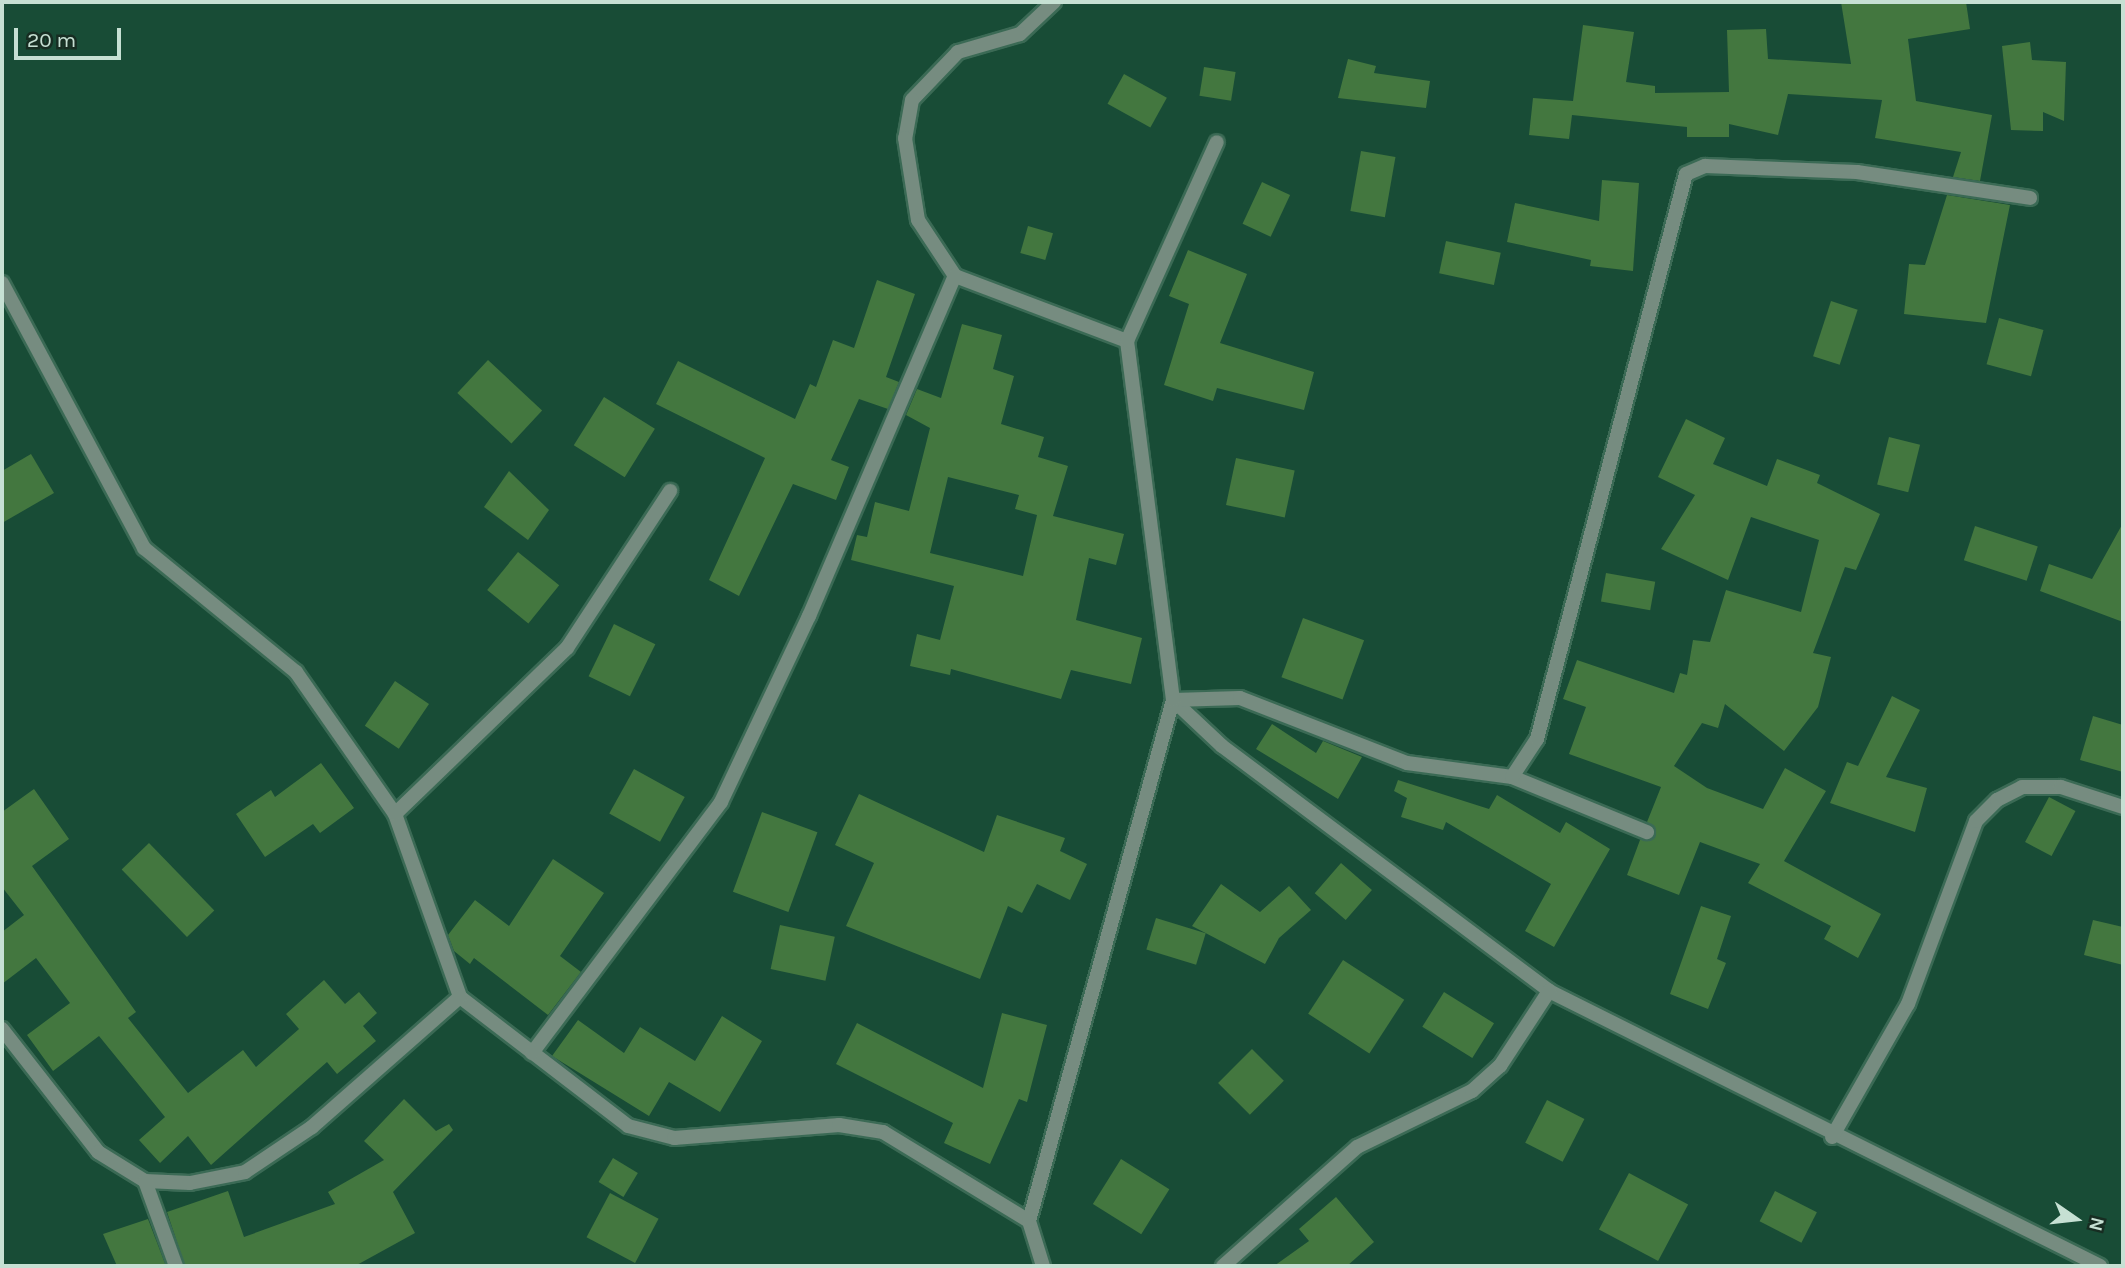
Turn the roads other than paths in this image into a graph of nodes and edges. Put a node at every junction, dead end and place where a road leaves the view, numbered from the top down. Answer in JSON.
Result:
{"nodes":[{"id":1,"x":1054,"y":2,"type":"edge"},
{"id":2,"x":1217,"y":142,"type":"dead end"},
{"id":3,"x":2031,"y":198,"type":"dead end"},
{"id":4,"x":955,"y":276,"type":"junction"},
{"id":5,"x":2,"y":283,"type":"edge"},
{"id":6,"x":1127,"y":341,"type":"junction"},
{"id":7,"x":670,"y":491,"type":"dead end"},
{"id":8,"x":1173,"y":700,"type":"junction"},
{"id":9,"x":1512,"y":777,"type":"junction"},
{"id":10,"x":2123,"y":807,"type":"edge"},
{"id":11,"x":395,"y":814,"type":"junction"},
{"id":12,"x":1647,"y":832,"type":"dead end"},
{"id":13,"x":1549,"y":991,"type":"junction"},
{"id":14,"x":460,"y":997,"type":"junction"},
{"id":15,"x":2,"y":1029,"type":"edge"},
{"id":16,"x":531,"y":1053,"type":"junction"},
{"id":17,"x":1832,"y":1137,"type":"junction"},
{"id":18,"x":145,"y":1181,"type":"junction"},
{"id":19,"x":1029,"y":1221,"type":"junction"},
{"id":20,"x":176,"y":1266,"type":"edge"},
{"id":21,"x":1044,"y":1266,"type":"edge"},
{"id":22,"x":1223,"y":1266,"type":"edge"},
{"id":23,"x":2100,"y":1266,"type":"edge"}],
"edges":[{"from":1,"to":4,"type":"street"},
{"from":2,"to":6,"type":"street"},
{"from":3,"to":9,"type":"street"},
{"from":4,"to":6,"type":"street"},
{"from":4,"to":16,"type":"street"},
{"from":5,"to":11,"type":"street"},
{"from":6,"to":8,"type":"street"},
{"from":7,"to":11,"type":"street"},
{"from":8,"to":9,"type":"street"},
{"from":8,"to":13,"type":"street"},
{"from":8,"to":19,"type":"street"},
{"from":9,"to":12,"type":"street"},
{"from":10,"to":17,"type":"street"},
{"from":11,"to":14,"type":"street"},
{"from":13,"to":17,"type":"street"},
{"from":13,"to":22,"type":"street"},
{"from":14,"to":16,"type":"street"},
{"from":14,"to":18,"type":"street"},
{"from":15,"to":18,"type":"street"},
{"from":16,"to":19,"type":"street"},
{"from":17,"to":23,"type":"street"},
{"from":18,"to":20,"type":"street"},
{"from":19,"to":21,"type":"street"}]}
